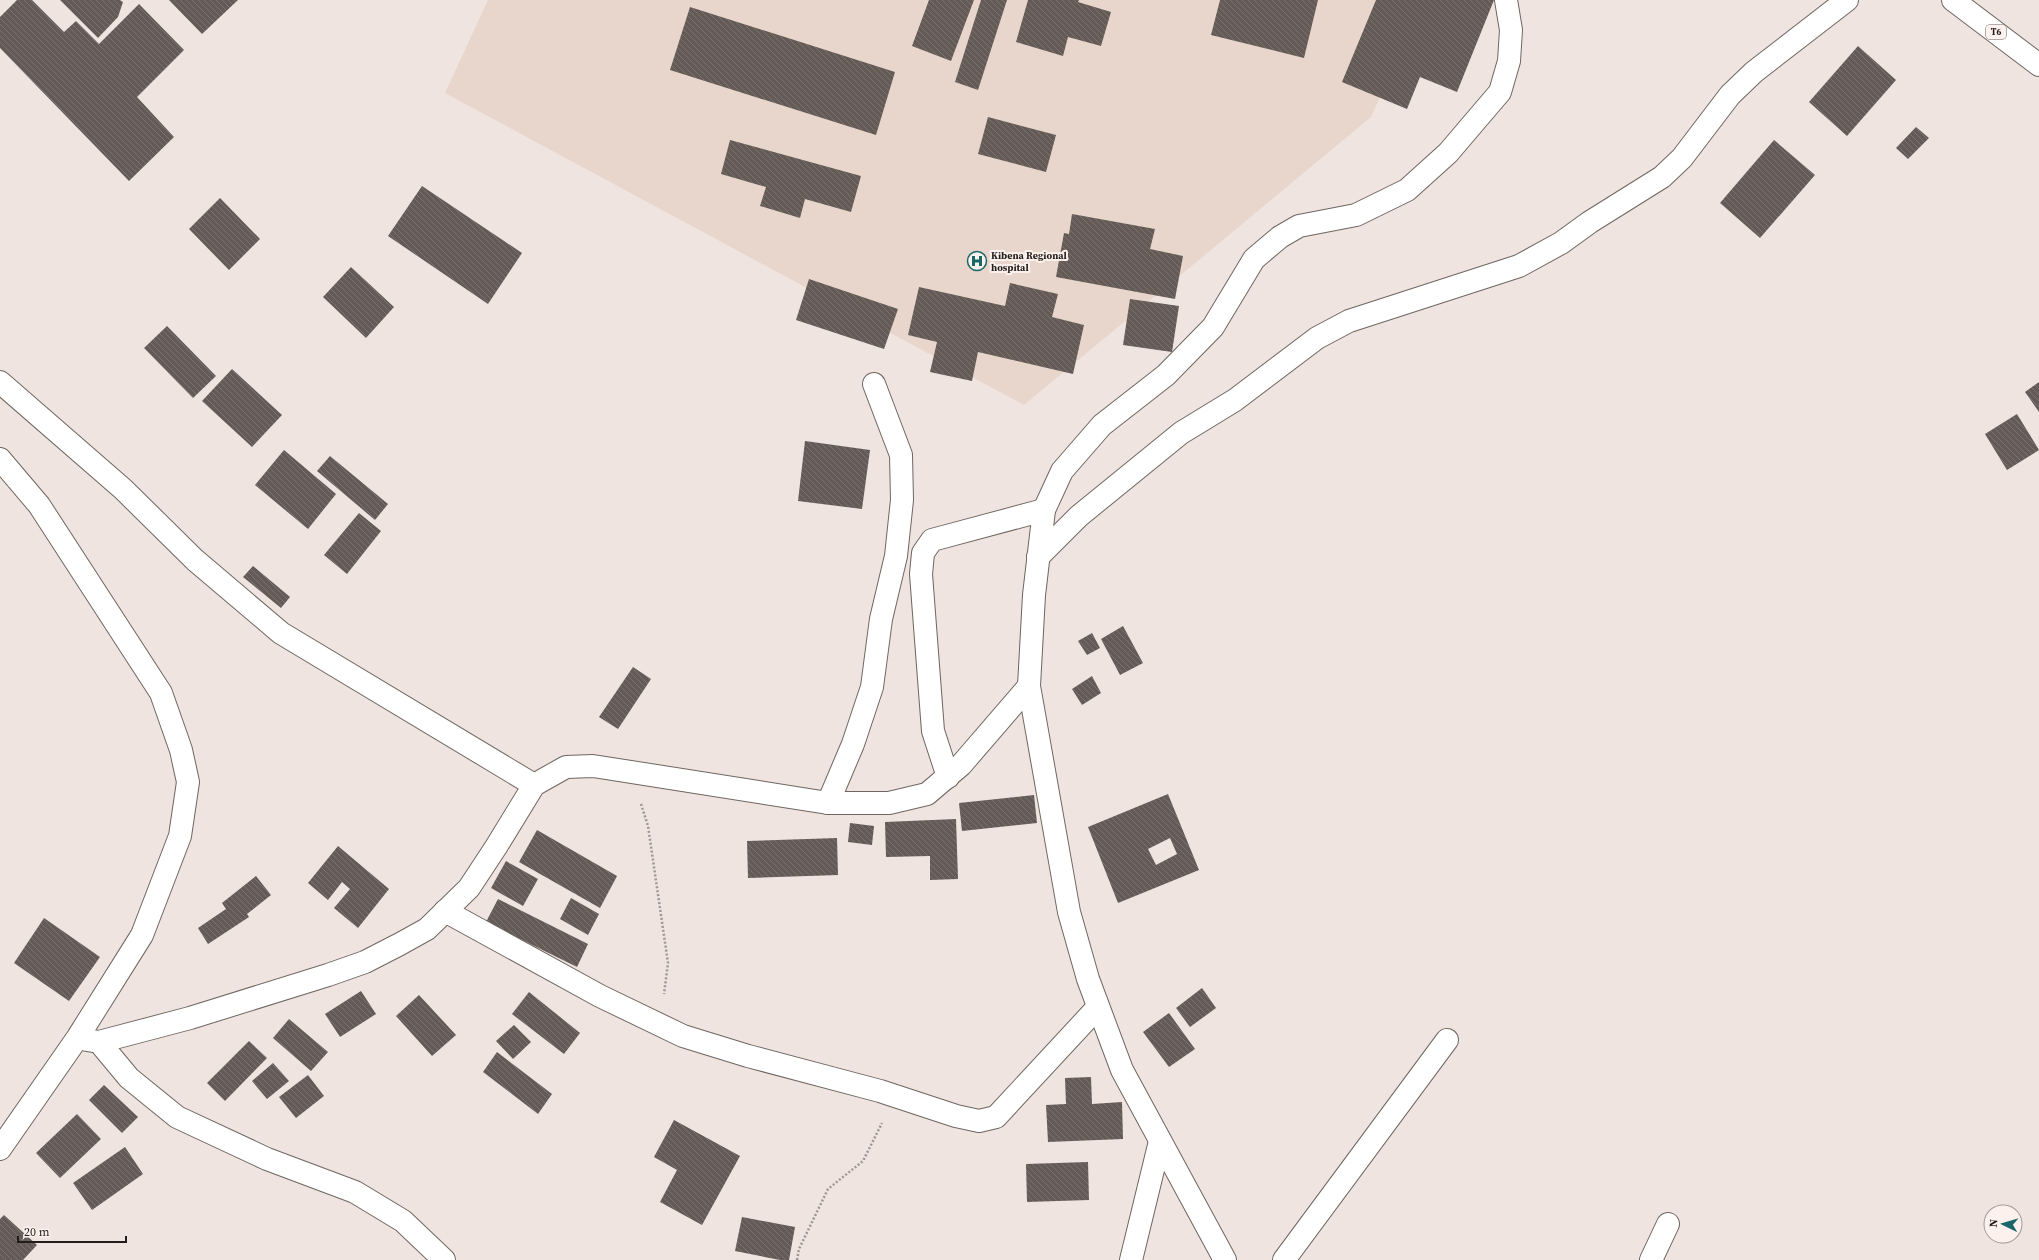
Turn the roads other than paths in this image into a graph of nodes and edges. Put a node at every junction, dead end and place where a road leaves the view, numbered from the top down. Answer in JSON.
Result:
{"nodes":[{"id":1,"x":1506,"y":0,"type":"edge"},
{"id":2,"x":1847,"y":0,"type":"edge"},
{"id":3,"x":1953,"y":0,"type":"edge"},
{"id":4,"x":2039,"y":65,"type":"edge"},
{"id":5,"x":0,"y":382,"type":"edge"},
{"id":6,"x":874,"y":384,"type":"dead end"},
{"id":7,"x":0,"y":459,"type":"edge"},
{"id":8,"x":1044,"y":510,"type":"junction"},
{"id":9,"x":1038,"y":557,"type":"junction"},
{"id":10,"x":1029,"y":686,"type":"junction"},
{"id":11,"x":948,"y":777,"type":"junction"},
{"id":12,"x":534,"y":785,"type":"junction"},
{"id":13,"x":828,"y":803,"type":"junction"},
{"id":14,"x":445,"y":911,"type":"junction"},
{"id":15,"x":1098,"y":1007,"type":"junction"},
{"id":16,"x":78,"y":1037,"type":"junction"},
{"id":17,"x":1447,"y":1040,"type":"dead end"},
{"id":18,"x":99,"y":1042,"type":"junction"},
{"id":19,"x":1160,"y":1141,"type":"junction"},
{"id":20,"x":0,"y":1149,"type":"edge"},
{"id":21,"x":1668,"y":1224,"type":"dead end"},
{"id":22,"x":444,"y":1260,"type":"edge"},
{"id":23,"x":1131,"y":1260,"type":"edge"},
{"id":24,"x":1225,"y":1260,"type":"edge"},
{"id":25,"x":1284,"y":1260,"type":"edge"},
{"id":26,"x":1651,"y":1260,"type":"edge"}],
"edges":[{"from":1,"to":8,"type":"main road"},
{"from":2,"to":9,"type":"main road"},
{"from":3,"to":4,"type":"main road","number":"T6"},
{"from":5,"to":12,"type":"main road"},
{"from":6,"to":13,"type":"main road"},
{"from":7,"to":16,"type":"main road"},
{"from":8,"to":9,"type":"main road"},
{"from":8,"to":11,"type":"main road"},
{"from":9,"to":10,"type":"main road"},
{"from":10,"to":11,"type":"main road"},
{"from":10,"to":15,"type":"main road"},
{"from":11,"to":13,"type":"main road"},
{"from":12,"to":13,"type":"main road"},
{"from":12,"to":14,"type":"main road"},
{"from":14,"to":15,"type":"main road"},
{"from":14,"to":18,"type":"main road"},
{"from":15,"to":19,"type":"main road"},
{"from":16,"to":18,"type":"main road"},
{"from":16,"to":20,"type":"main road"},
{"from":17,"to":25,"type":"main road"},
{"from":18,"to":22,"type":"main road"},
{"from":19,"to":23,"type":"main road"},
{"from":19,"to":24,"type":"main road"},
{"from":21,"to":26,"type":"main road"}]}
